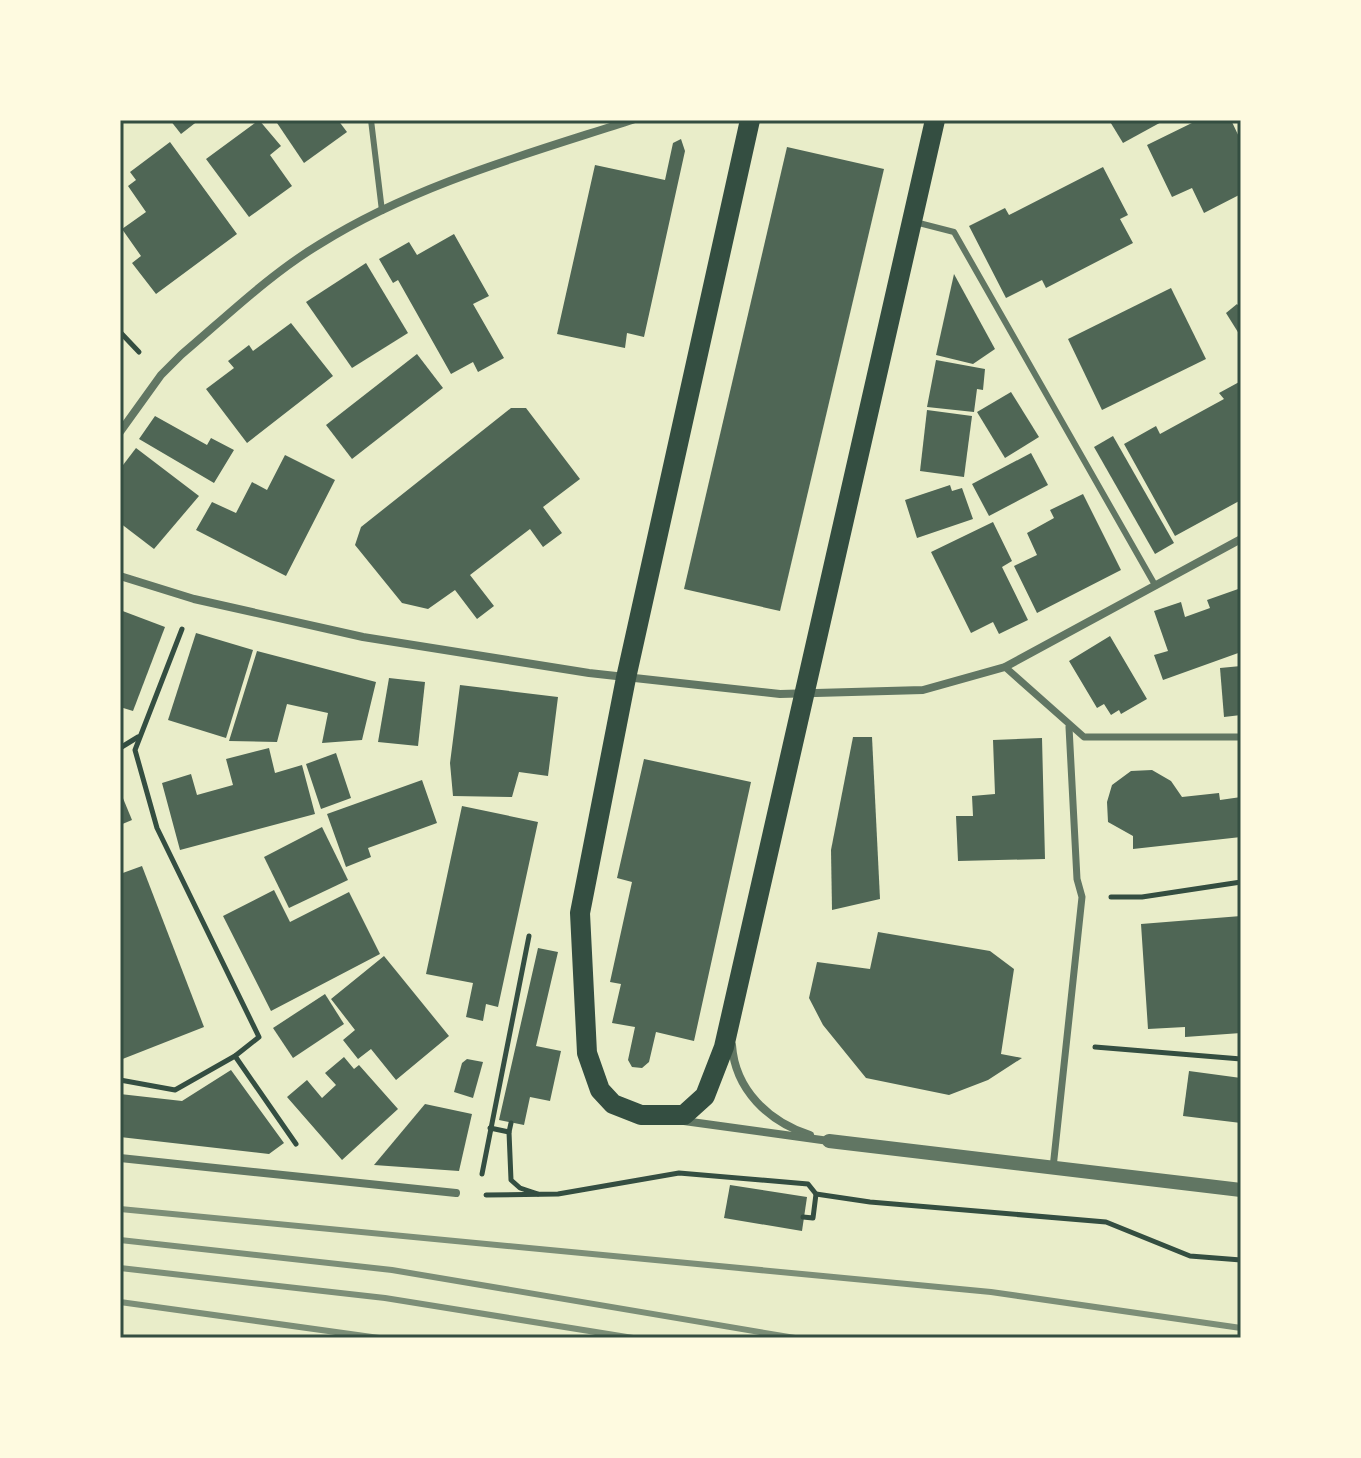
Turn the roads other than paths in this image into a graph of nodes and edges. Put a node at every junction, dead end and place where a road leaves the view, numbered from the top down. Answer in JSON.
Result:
{"nodes":[{"id":1,"x":371,"y":120,"type":"edge"},
{"id":2,"x":632,"y":120,"type":"edge"},
{"id":3,"x":750,"y":120,"type":"edge"},
{"id":4,"x":935,"y":120,"type":"edge"},
{"id":5,"x":382,"y":211,"type":"junction"},
{"id":6,"x":912,"y":221,"type":"junction"},
{"id":7,"x":120,"y":432,"type":"edge"},
{"id":8,"x":1241,"y":539,"type":"edge"},
{"id":9,"x":120,"y":576,"type":"edge"},
{"id":10,"x":1155,"y":585,"type":"junction"},
{"id":11,"x":1005,"y":667,"type":"junction"},
{"id":12,"x":626,"y":678,"type":"junction"},
{"id":13,"x":806,"y":693,"type":"junction"},
{"id":14,"x":1069,"y":727,"type":"junction"},
{"id":15,"x":1241,"y":737,"type":"edge"},
{"id":16,"x":731,"y":1015,"type":"junction"},
{"id":17,"x":641,"y":1115,"type":"junction"},
{"id":18,"x":829,"y":1141,"type":"junction"},
{"id":19,"x":120,"y":1158,"type":"edge"},
{"id":20,"x":1053,"y":1168,"type":"junction"},
{"id":21,"x":1241,"y":1190,"type":"edge"},
{"id":22,"x":456,"y":1193,"type":"road end"}],
"edges":[{"from":1,"to":5,"type":"lane"},
{"from":2,"to":5,"type":"street"},
{"from":3,"to":12,"type":"main road"},
{"from":4,"to":6,"type":"main road"},
{"from":5,"to":7,"type":"street"},
{"from":6,"to":10,"type":"lane"},
{"from":6,"to":13,"type":"main road"},
{"from":8,"to":10,"type":"street"},
{"from":9,"to":12,"type":"street"},
{"from":10,"to":11,"type":"street"},
{"from":11,"to":13,"type":"street"},
{"from":11,"to":14,"type":"street"},
{"from":12,"to":13,"type":"street"},
{"from":12,"to":17,"type":"main road"},
{"from":13,"to":16,"type":"main road"},
{"from":14,"to":15,"type":"street"},
{"from":14,"to":20,"type":"street"},
{"from":16,"to":17,"type":"main road"},
{"from":16,"to":18,"type":"street"},
{"from":17,"to":18,"type":"street"},
{"from":18,"to":20,"type":"street"},
{"from":19,"to":22,"type":"street"},
{"from":20,"to":21,"type":"street"}]}
